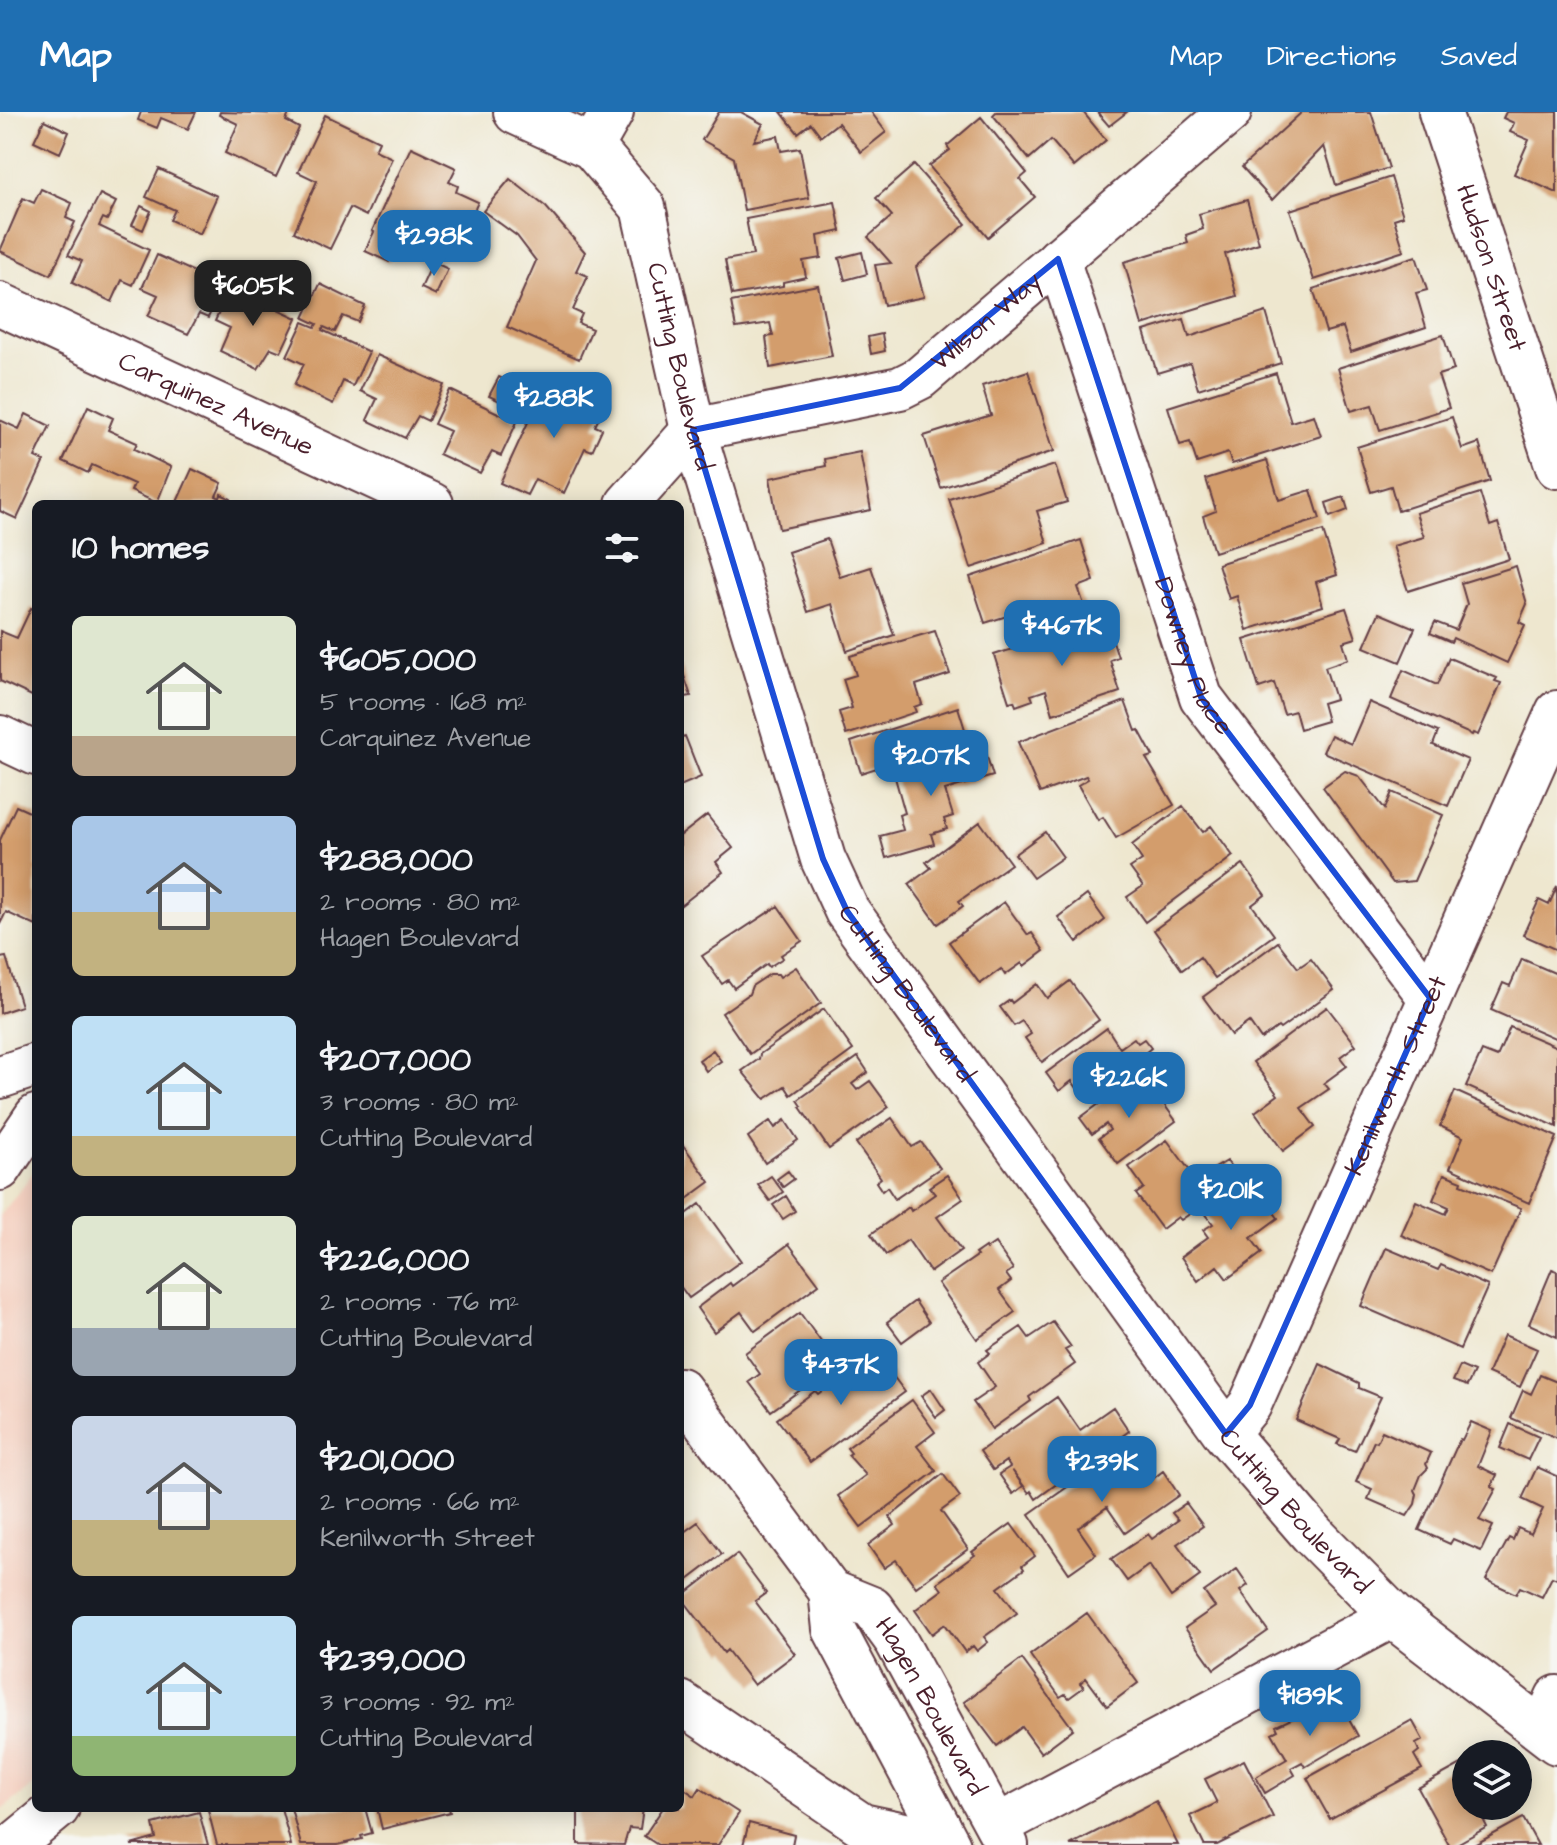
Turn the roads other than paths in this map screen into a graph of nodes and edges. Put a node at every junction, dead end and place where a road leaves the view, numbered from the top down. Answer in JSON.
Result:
{"nodes":[{"id":1,"x":516,"y":112,"type":"edge"},
{"id":2,"x":1230,"y":112,"type":"edge"},
{"id":3,"x":1440,"y":112,"type":"edge"},
{"id":4,"x":602,"y":129,"type":"edge"},
{"id":5,"x":1058,"y":259,"type":"junction"},
{"id":6,"x":0,"y":304,"type":"edge"},
{"id":7,"x":693,"y":430,"type":"junction"},
{"id":8,"x":1557,"y":467,"type":"edge"},
{"id":9,"x":423,"y":500,"type":"edge"},
{"id":10,"x":631,"y":500,"type":"edge"},
{"id":11,"x":1557,"y":712,"type":"edge"},
{"id":12,"x":0,"y":737,"type":"edge"},
{"id":13,"x":32,"y":752,"type":"edge"},
{"id":14,"x":1430,"y":998,"type":"junction"},
{"id":15,"x":32,"y":1066,"type":"edge"},
{"id":16,"x":0,"y":1077,"type":"edge"},
{"id":17,"x":32,"y":1122,"type":"edge"},
{"id":18,"x":0,"y":1169,"type":"edge"},
{"id":19,"x":684,"y":1394,"type":"edge"},
{"id":20,"x":1226,"y":1434,"type":"junction"},
{"id":21,"x":830,"y":1591,"type":"junction"},
{"id":22,"x":1393,"y":1616,"type":"junction"},
{"id":23,"x":684,"y":1705,"type":"edge"},
{"id":24,"x":1552,"y":1723,"type":"edge"},
{"id":25,"x":53,"y":1812,"type":"edge"},
{"id":26,"x":1002,"y":1835,"type":"edge"},
{"id":27,"x":944,"y":1836,"type":"edge"},
{"id":28,"x":13,"y":1845,"type":"edge"}],
"edges":[{"from":1,"to":4,"type":"street","name":"Cutting Boulevard"},
{"from":2,"to":5,"type":"street","name":"Wilson Way"},
{"from":3,"to":8,"type":"street","name":"Hudson Street"},
{"from":4,"to":7,"type":"street","name":"Cutting Boulevard"},
{"from":5,"to":7,"type":"street","name":"Wilson Way"},
{"from":5,"to":14,"type":"street","name":"Downey Place"},
{"from":6,"to":9,"type":"street","name":"Carquinez Avenue"},
{"from":7,"to":10,"type":"street"},
{"from":7,"to":20,"type":"street","name":"Cutting Boulevard"},
{"from":11,"to":14,"type":"street","name":"Kenilworth Street"},
{"from":12,"to":13,"type":"street"},
{"from":14,"to":20,"type":"street","name":"Kenilworth Street"},
{"from":15,"to":16,"type":"street"},
{"from":17,"to":18,"type":"street"},
{"from":19,"to":21,"type":"street","name":"Hagen Boulevard"},
{"from":20,"to":22,"type":"street","name":"Cutting Boulevard"},
{"from":21,"to":26,"type":"street","name":"Hagen Boulevard"},
{"from":21,"to":27,"type":"street","name":"Hagen Boulevard"},
{"from":22,"to":24,"type":"street","name":"Cutting Boulevard"},
{"from":22,"to":26,"type":"street"},
{"from":23,"to":27,"type":"street"},
{"from":25,"to":28,"type":"street"}]}
